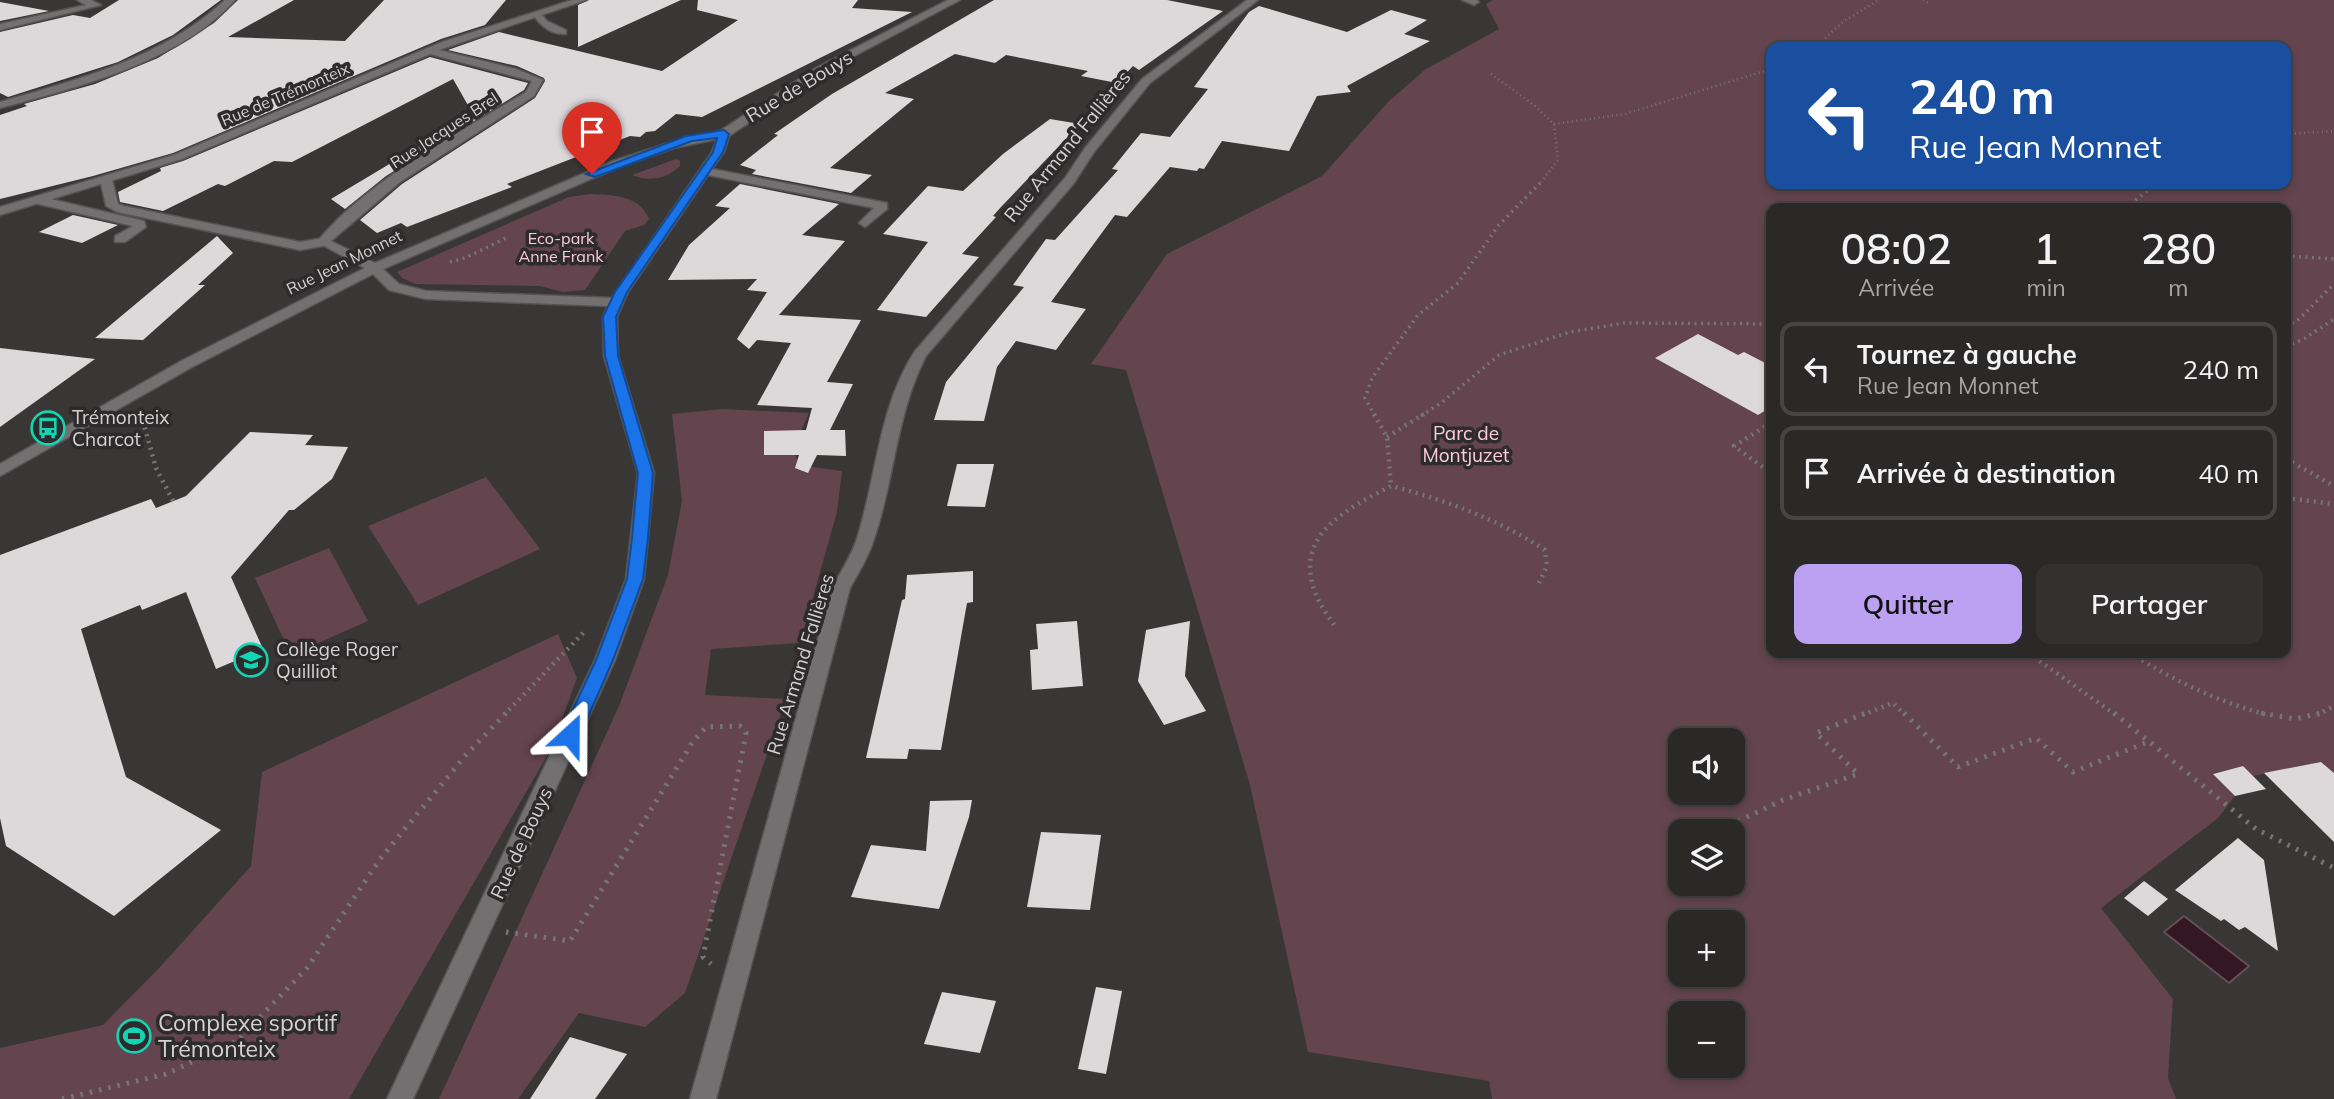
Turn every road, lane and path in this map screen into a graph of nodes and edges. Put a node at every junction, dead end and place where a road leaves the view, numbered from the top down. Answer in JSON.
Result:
{"nodes":[{"id":1,"x":82,"y":0,"type":"edge"},
{"id":2,"x":230,"y":0,"type":"edge"},
{"id":3,"x":581,"y":0,"type":"edge"},
{"id":4,"x":955,"y":0,"type":"edge"},
{"id":5,"x":1254,"y":0,"type":"edge"},
{"id":6,"x":1879,"y":0,"type":"edge"},
{"id":7,"x":1923,"y":0,"type":"edge"},
{"id":8,"x":1927,"y":3,"type":"dead end"},
{"id":9,"x":538,"y":14,"type":"junction"},
{"id":10,"x":0,"y":27,"type":"edge"},
{"id":11,"x":563,"y":32,"type":"dead end"},
{"id":12,"x":1821,"y":42,"type":"edge"},
{"id":13,"x":429,"y":51,"type":"junction"},
{"id":14,"x":1766,"y":71,"type":"edge"},
{"id":15,"x":1491,"y":74,"type":"dead end"},
{"id":16,"x":0,"y":104,"type":"edge"},
{"id":17,"x":1554,"y":124,"type":"junction"},
{"id":18,"x":2334,"y":131,"type":"edge"},
{"id":19,"x":724,"y":134,"type":"junction"},
{"id":20,"x":2291,"y":134,"type":"edge"},
{"id":21,"x":703,"y":171,"type":"junction"},
{"id":22,"x":106,"y":179,"type":"junction"},
{"id":23,"x":2149,"y":189,"type":"edge"},
{"id":24,"x":38,"y":200,"type":"junction"},
{"id":25,"x":2131,"y":203,"type":"edge"},
{"id":26,"x":0,"y":212,"type":"edge"},
{"id":27,"x":865,"y":223,"type":"dead end"},
{"id":28,"x":120,"y":239,"type":"dead end"},
{"id":29,"x":323,"y":242,"type":"junction"},
{"id":30,"x":2291,"y":256,"type":"edge"},
{"id":31,"x":2334,"y":259,"type":"edge"},
{"id":32,"x":373,"y":267,"type":"junction"},
{"id":33,"x":2334,"y":285,"type":"edge"},
{"id":34,"x":616,"y":302,"type":"junction"},
{"id":35,"x":2334,"y":320,"type":"edge"},
{"id":36,"x":1766,"y":324,"type":"edge"},
{"id":37,"x":2291,"y":324,"type":"edge"},
{"id":38,"x":2291,"y":344,"type":"edge"},
{"id":39,"x":128,"y":396,"type":"junction"},
{"id":40,"x":1766,"y":427,"type":"edge"},
{"id":41,"x":1387,"y":437,"type":"junction"},
{"id":42,"x":2291,"y":462,"type":"edge"},
{"id":43,"x":1766,"y":469,"type":"edge"},
{"id":44,"x":0,"y":471,"type":"edge"},
{"id":45,"x":1391,"y":486,"type":"junction"},
{"id":46,"x":2334,"y":486,"type":"edge"},
{"id":47,"x":2291,"y":499,"type":"edge"},
{"id":48,"x":173,"y":501,"type":"dead end"},
{"id":49,"x":2334,"y":505,"type":"edge"},
{"id":50,"x":1536,"y":587,"type":"dead end"},
{"id":51,"x":1334,"y":625,"type":"dead end"},
{"id":52,"x":588,"y":628,"type":"dead end"},
{"id":53,"x":2035,"y":658,"type":"edge"},
{"id":54,"x":2137,"y":658,"type":"edge"},
{"id":55,"x":2334,"y":706,"type":"edge"},
{"id":56,"x":2150,"y":741,"type":"junction"},
{"id":57,"x":1742,"y":819,"type":"edge"},
{"id":58,"x":2334,"y":868,"type":"edge"},
{"id":59,"x":481,"y":928,"type":"junction"},
{"id":60,"x":715,"y":969,"type":"dead end"},
{"id":61,"x":62,"y":1099,"type":"edge"},
{"id":62,"x":400,"y":1099,"type":"edge"},
{"id":63,"x":703,"y":1099,"type":"edge"}],
"edges":[{"from":1,"to":10,"type":"street"},
{"from":2,"to":16,"type":"street"},
{"from":3,"to":9,"type":"street","name":"Rue de Trémonteix"},
{"from":4,"to":19,"type":"street","name":"Rue de Bouys"},
{"from":5,"to":63,"type":"street","name":"Rue Armand Fallières"},
{"from":6,"to":12,"type":"path"},
{"from":7,"to":8,"type":"path"},
{"from":9,"to":11,"type":"street"},
{"from":9,"to":13,"type":"street","name":"Rue de Trémonteix"},
{"from":13,"to":22,"type":"street","name":"Rue de Trémonteix"},
{"from":13,"to":29,"type":"street","name":"Rue Jacques Brel"},
{"from":14,"to":17,"type":"path"},
{"from":15,"to":17,"type":"path"},
{"from":17,"to":41,"type":"path"},
{"from":18,"to":20,"type":"path"},
{"from":19,"to":21,"type":"street","name":"Rue de Bouys"},
{"from":19,"to":32,"type":"street","name":"Rue Jean Monnet"},
{"from":21,"to":27,"type":"street"},
{"from":21,"to":34,"type":"street","name":"Rue de Bouys"},
{"from":22,"to":24,"type":"street","name":"Rue de Trémonteix"},
{"from":22,"to":29,"type":"street"},
{"from":23,"to":25,"type":"path"},
{"from":24,"to":26,"type":"street","name":"Rue de Trémonteix"},
{"from":24,"to":28,"type":"street"},
{"from":29,"to":32,"type":"street"},
{"from":30,"to":31,"type":"path"},
{"from":32,"to":34,"type":"street"},
{"from":32,"to":39,"type":"street","name":"Rue Jean Monnet"},
{"from":33,"to":37,"type":"path"},
{"from":34,"to":59,"type":"street","name":"Rue de Bouys"},
{"from":35,"to":38,"type":"path"},
{"from":36,"to":41,"type":"path"},
{"from":39,"to":44,"type":"street","name":"Rue Jean Monnet"},
{"from":39,"to":48,"type":"path"},
{"from":40,"to":43,"type":"path"},
{"from":41,"to":45,"type":"path"},
{"from":42,"to":46,"type":"path"},
{"from":45,"to":50,"type":"path"},
{"from":45,"to":51,"type":"path"},
{"from":47,"to":49,"type":"path"},
{"from":52,"to":61,"type":"path"},
{"from":53,"to":56,"type":"path"},
{"from":54,"to":55,"type":"path"},
{"from":56,"to":57,"type":"path"},
{"from":56,"to":58,"type":"path"},
{"from":59,"to":60,"type":"path"},
{"from":59,"to":62,"type":"street","name":"Rue de Bouys"}]}
